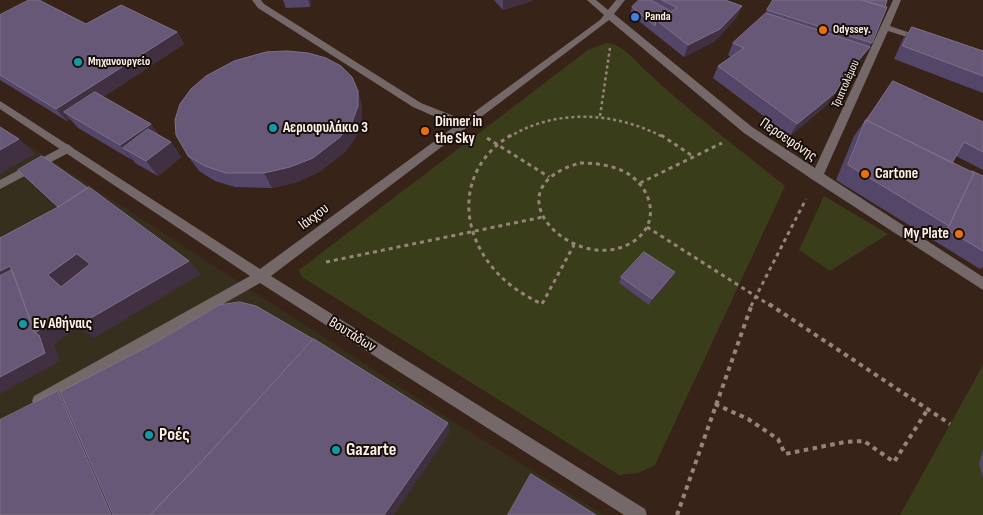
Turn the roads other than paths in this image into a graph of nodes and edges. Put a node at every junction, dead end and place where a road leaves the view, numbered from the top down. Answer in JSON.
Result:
{"nodes":[{"id":1,"x":256,"y":0,"type":"edge"},
{"id":2,"x":592,"y":0,"type":"edge"},
{"id":3,"x":621,"y":0,"type":"edge"},
{"id":4,"x":897,"y":0,"type":"edge"},
{"id":5,"x":610,"y":16,"type":"junction"},
{"id":6,"x":885,"y":27,"type":"junction"},
{"id":7,"x":930,"y":41,"type":"edge"},
{"id":8,"x":0,"y":104,"type":"edge"},
{"id":9,"x":465,"y":125,"type":"junction"},
{"id":10,"x":68,"y":148,"type":"junction"},
{"id":11,"x":817,"y":178,"type":"junction"},
{"id":12,"x":0,"y":185,"type":"edge"},
{"id":13,"x":261,"y":276,"type":"junction"},
{"id":14,"x":983,"y":284,"type":"edge"},
{"id":15,"x":26,"y":408,"type":"edge"},
{"id":16,"x":639,"y":515,"type":"edge"}],
"edges":[{"from":1,"to":9,"type":"street"},
{"from":2,"to":5,"type":"street","name":"Περσεφόνης"},
{"from":3,"to":5,"type":"street","name":"Ιάκχου"},
{"from":4,"to":6,"type":"street","name":"Τριπτολέμου"},
{"from":5,"to":9,"type":"street","name":"Ιάκχου"},
{"from":5,"to":11,"type":"street","name":"Περσεφόνης"},
{"from":6,"to":7,"type":"street"},
{"from":6,"to":11,"type":"street","name":"Τριπτολέμου"},
{"from":8,"to":10,"type":"street","name":"Βουτάδων"},
{"from":9,"to":13,"type":"street","name":"Ιάκχου"},
{"from":10,"to":12,"type":"street"},
{"from":10,"to":13,"type":"street","name":"Βουτάδων"},
{"from":11,"to":14,"type":"street","name":"Περσεφόνης"},
{"from":13,"to":15,"type":"street","name":"Ιάκχου"},
{"from":13,"to":16,"type":"street","name":"Βουτάδων"}]}
